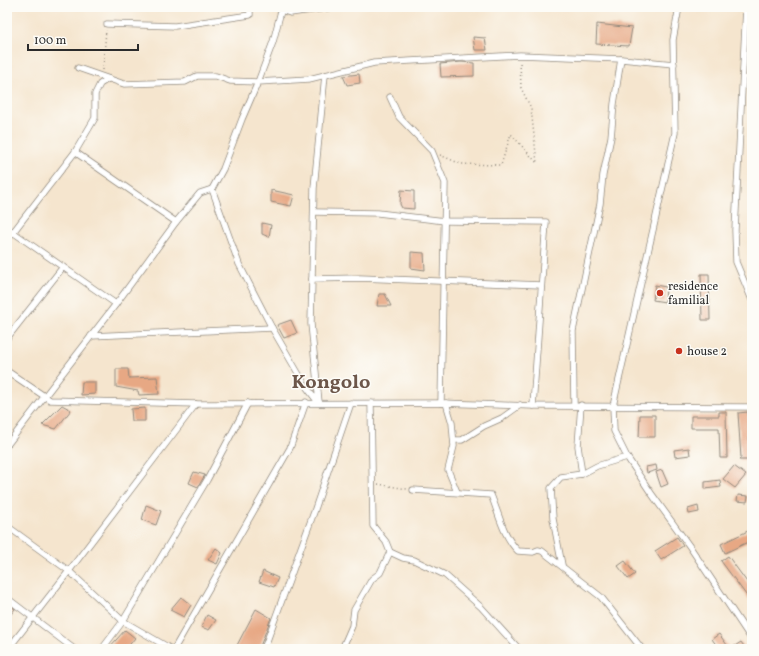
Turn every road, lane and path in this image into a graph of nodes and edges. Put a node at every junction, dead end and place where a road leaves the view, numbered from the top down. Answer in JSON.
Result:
{"nodes":[{"id":1,"x":250,"y":7,"type":"edge"},
{"id":2,"x":334,"y":7,"type":"edge"},
{"id":3,"x":679,"y":7,"type":"edge"},
{"id":4,"x":746,"y":7,"type":"edge"},
{"id":5,"x":281,"y":8,"type":"edge"},
{"id":6,"x":107,"y":24,"type":"joint"},
{"id":7,"x":520,"y":55,"type":"junction"},
{"id":8,"x":621,"y":59,"type":"junction"},
{"id":9,"x":674,"y":64,"type":"junction"},
{"id":10,"x":78,"y":68,"type":"dead end"},
{"id":11,"x":325,"y":75,"type":"junction"},
{"id":12,"x":105,"y":77,"type":"junction"},
{"id":13,"x":258,"y":82,"type":"junction"},
{"id":14,"x":390,"y":97,"type":"dead end"},
{"id":15,"x":432,"y":151,"type":"junction"},
{"id":16,"x":75,"y":152,"type":"junction"},
{"id":17,"x":212,"y":189,"type":"junction"},
{"id":18,"x":314,"y":212,"type":"junction"},
{"id":19,"x":445,"y":221,"type":"junction"},
{"id":20,"x":176,"y":222,"type":"junction"},
{"id":21,"x":7,"y":228,"type":"edge"},
{"id":22,"x":13,"y":232,"type":"junction"},
{"id":23,"x":7,"y":240,"type":"edge"},
{"id":24,"x":63,"y":267,"type":"junction"},
{"id":25,"x":312,"y":280,"type":"junction"},
{"id":26,"x":444,"y":281,"type":"junction"},
{"id":27,"x":541,"y":285,"type":"junction"},
{"id":28,"x":752,"y":300,"type":"edge"},
{"id":29,"x":116,"y":304,"type":"junction"},
{"id":30,"x":272,"y":328,"type":"junction"},
{"id":31,"x":91,"y":336,"type":"junction"},
{"id":32,"x":7,"y":338,"type":"edge"},
{"id":33,"x":7,"y":371,"type":"edge"},
{"id":34,"x":45,"y":396,"type":"junction"},
{"id":35,"x":306,"y":402,"type":"junction"},
{"id":36,"x":318,"y":402,"type":"junction"},
{"id":37,"x":248,"y":403,"type":"junction"},
{"id":38,"x":351,"y":403,"type":"junction"},
{"id":39,"x":371,"y":403,"type":"junction"},
{"id":40,"x":444,"y":403,"type":"junction"},
{"id":41,"x":196,"y":404,"type":"junction"},
{"id":42,"x":521,"y":405,"type":"junction"},
{"id":43,"x":574,"y":405,"type":"junction"},
{"id":44,"x":581,"y":405,"type":"junction"},
{"id":45,"x":533,"y":406,"type":"junction"},
{"id":46,"x":613,"y":406,"type":"junction"},
{"id":47,"x":752,"y":407,"type":"edge"},
{"id":48,"x":454,"y":440,"type":"junction"},
{"id":49,"x":7,"y":445,"type":"edge"},
{"id":50,"x":627,"y":457,"type":"junction"},
{"id":51,"x":582,"y":474,"type":"junction"},
{"id":52,"x":372,"y":483,"type":"junction"},
{"id":53,"x":413,"y":490,"type":"joint"},
{"id":54,"x":457,"y":492,"type":"junction"},
{"id":55,"x":7,"y":526,"type":"edge"},
{"id":56,"x":390,"y":552,"type":"junction"},
{"id":57,"x":562,"y":565,"type":"junction"},
{"id":58,"x":69,"y":571,"type":"junction"},
{"id":59,"x":7,"y":598,"type":"edge"},
{"id":60,"x":32,"y":617,"type":"junction"},
{"id":61,"x":123,"y":620,"type":"junction"},
{"id":62,"x":752,"y":640,"type":"edge"},
{"id":63,"x":8,"y":649,"type":"edge"},
{"id":64,"x":74,"y":649,"type":"edge"},
{"id":65,"x":102,"y":649,"type":"edge"},
{"id":66,"x":172,"y":649,"type":"edge"},
{"id":67,"x":264,"y":649,"type":"edge"},
{"id":68,"x":342,"y":649,"type":"edge"},
{"id":69,"x":519,"y":649,"type":"edge"},
{"id":70,"x":642,"y":649,"type":"edge"}],
"edges":[{"from":1,"to":6,"type":"street"},
{"from":2,"to":5,"type":"street"},
{"from":3,"to":9,"type":"street"},
{"from":4,"to":28,"type":"street"},
{"from":5,"to":13,"type":"street"},
{"from":6,"to":12,"type":"path"},
{"from":7,"to":8,"type":"street"},
{"from":7,"to":11,"type":"street"},
{"from":7,"to":15,"type":"path"},
{"from":8,"to":9,"type":"street"},
{"from":8,"to":43,"type":"street"},
{"from":9,"to":46,"type":"street"},
{"from":10,"to":12,"type":"street"},
{"from":11,"to":13,"type":"street"},
{"from":11,"to":18,"type":"street"},
{"from":12,"to":13,"type":"street"},
{"from":12,"to":16,"type":"street"},
{"from":13,"to":17,"type":"street"},
{"from":14,"to":15,"type":"street"},
{"from":15,"to":19,"type":"street"},
{"from":16,"to":20,"type":"street"},
{"from":16,"to":22,"type":"street"},
{"from":17,"to":20,"type":"street"},
{"from":17,"to":30,"type":"street"},
{"from":18,"to":19,"type":"street"},
{"from":18,"to":25,"type":"street"},
{"from":19,"to":26,"type":"street"},
{"from":19,"to":27,"type":"street"},
{"from":20,"to":29,"type":"street"},
{"from":21,"to":22,"type":"street"},
{"from":22,"to":23,"type":"street"},
{"from":22,"to":24,"type":"street"},
{"from":24,"to":29,"type":"street"},
{"from":24,"to":32,"type":"street"},
{"from":25,"to":26,"type":"street"},
{"from":25,"to":36,"type":"street"},
{"from":26,"to":27,"type":"street"},
{"from":26,"to":40,"type":"street"},
{"from":27,"to":45,"type":"street"},
{"from":29,"to":31,"type":"street"},
{"from":30,"to":31,"type":"street"},
{"from":30,"to":36,"type":"street"},
{"from":31,"to":34,"type":"street"},
{"from":33,"to":34,"type":"street"},
{"from":34,"to":41,"type":"street"},
{"from":34,"to":49,"type":"street"},
{"from":35,"to":36,"type":"street"},
{"from":35,"to":37,"type":"street"},
{"from":35,"to":66,"type":"street"},
{"from":36,"to":38,"type":"street"},
{"from":37,"to":41,"type":"street"},
{"from":37,"to":61,"type":"street"},
{"from":38,"to":39,"type":"street"},
{"from":38,"to":67,"type":"street"},
{"from":39,"to":40,"type":"street"},
{"from":39,"to":52,"type":"street"},
{"from":40,"to":42,"type":"street"},
{"from":40,"to":48,"type":"street"},
{"from":41,"to":58,"type":"street"},
{"from":42,"to":45,"type":"street"},
{"from":42,"to":48,"type":"street"},
{"from":43,"to":44,"type":"street"},
{"from":43,"to":45,"type":"street"},
{"from":44,"to":46,"type":"street"},
{"from":44,"to":51,"type":"street"},
{"from":46,"to":47,"type":"street"},
{"from":46,"to":50,"type":"street"},
{"from":48,"to":54,"type":"street"},
{"from":50,"to":51,"type":"street"},
{"from":50,"to":62,"type":"street"},
{"from":51,"to":57,"type":"street"},
{"from":52,"to":53,"type":"path"},
{"from":52,"to":56,"type":"street"},
{"from":53,"to":54,"type":"street"},
{"from":54,"to":57,"type":"street"},
{"from":55,"to":58,"type":"street"},
{"from":56,"to":68,"type":"street"},
{"from":56,"to":69,"type":"street"},
{"from":57,"to":70,"type":"street"},
{"from":58,"to":60,"type":"street"},
{"from":58,"to":61,"type":"street"},
{"from":59,"to":60,"type":"street"},
{"from":60,"to":63,"type":"street"},
{"from":60,"to":64,"type":"street"},
{"from":61,"to":65,"type":"street"},
{"from":61,"to":66,"type":"street"}]}
